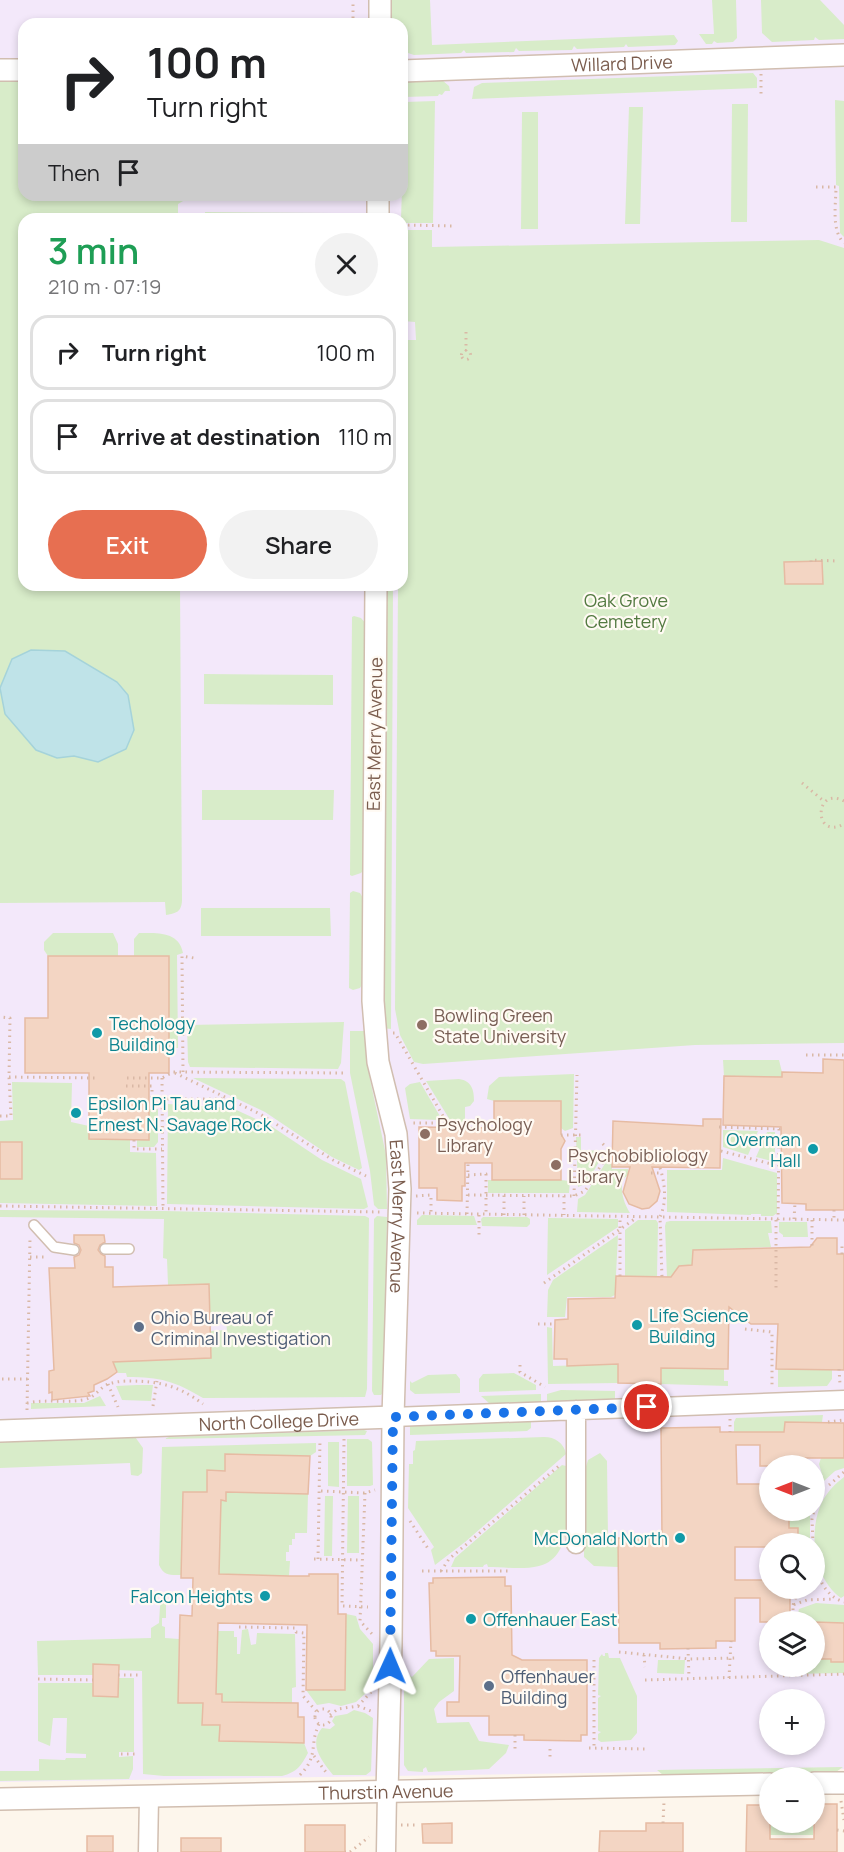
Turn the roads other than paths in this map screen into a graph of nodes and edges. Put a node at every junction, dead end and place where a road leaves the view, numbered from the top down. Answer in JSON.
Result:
{"nodes":[{"id":1,"x":380,"y":0,"type":"edge"},
{"id":2,"x":380,"y":18,"type":"edge"},
{"id":3,"x":844,"y":55,"type":"edge"},
{"id":4,"x":0,"y":70,"type":"edge"},
{"id":5,"x":18,"y":70,"type":"edge"},
{"id":6,"x":408,"y":71,"type":"edge"},
{"id":7,"x":376,"y":591,"type":"edge"},
{"id":8,"x":34,"y":1225,"type":"dead end"},
{"id":9,"x":105,"y":1249,"type":"dead end"},
{"id":10,"x":129,"y":1249,"type":"dead end"},
{"id":11,"x":74,"y":1250,"type":"dead end"},
{"id":12,"x":844,"y":1400,"type":"edge"},
{"id":13,"x":576,"y":1410,"type":"junction"},
{"id":14,"x":393,"y":1417,"type":"junction"},
{"id":15,"x":0,"y":1431,"type":"edge"},
{"id":16,"x":576,"y":1544,"type":"dead end"},
{"id":17,"x":759,"y":1784,"type":"edge"},
{"id":18,"x":825,"y":1786,"type":"edge"},
{"id":19,"x":842,"y":1790,"type":"edge"},
{"id":20,"x":387,"y":1792,"type":"junction"},
{"id":21,"x":149,"y":1797,"type":"junction"},
{"id":22,"x":0,"y":1799,"type":"edge"},
{"id":23,"x":148,"y":1852,"type":"edge"},
{"id":24,"x":386,"y":1852,"type":"edge"}],
"edges":[{"from":1,"to":2,"type":"street"},
{"from":3,"to":6,"type":"street","name":"Willard Drive"},
{"from":4,"to":5,"type":"street"},
{"from":7,"to":14,"type":"street","name":"East Merry Avenue"},
{"from":8,"to":11,"type":"lane"},
{"from":9,"to":10,"type":"lane"},
{"from":12,"to":13,"type":"street","name":"North College Drive"},
{"from":13,"to":14,"type":"street","name":"North College Drive"},
{"from":13,"to":16,"type":"street"},
{"from":14,"to":15,"type":"street","name":"North College Drive"},
{"from":14,"to":20,"type":"street","name":"East Merry Avenue"},
{"from":17,"to":20,"type":"street","name":"Thurstin Avenue"},
{"from":18,"to":19,"type":"street"},
{"from":20,"to":21,"type":"street","name":"Thurstin Avenue"},
{"from":20,"to":24,"type":"street","name":"East Merry Avenue"},
{"from":21,"to":22,"type":"street","name":"Thurstin Avenue"},
{"from":21,"to":23,"type":"street"}]}
